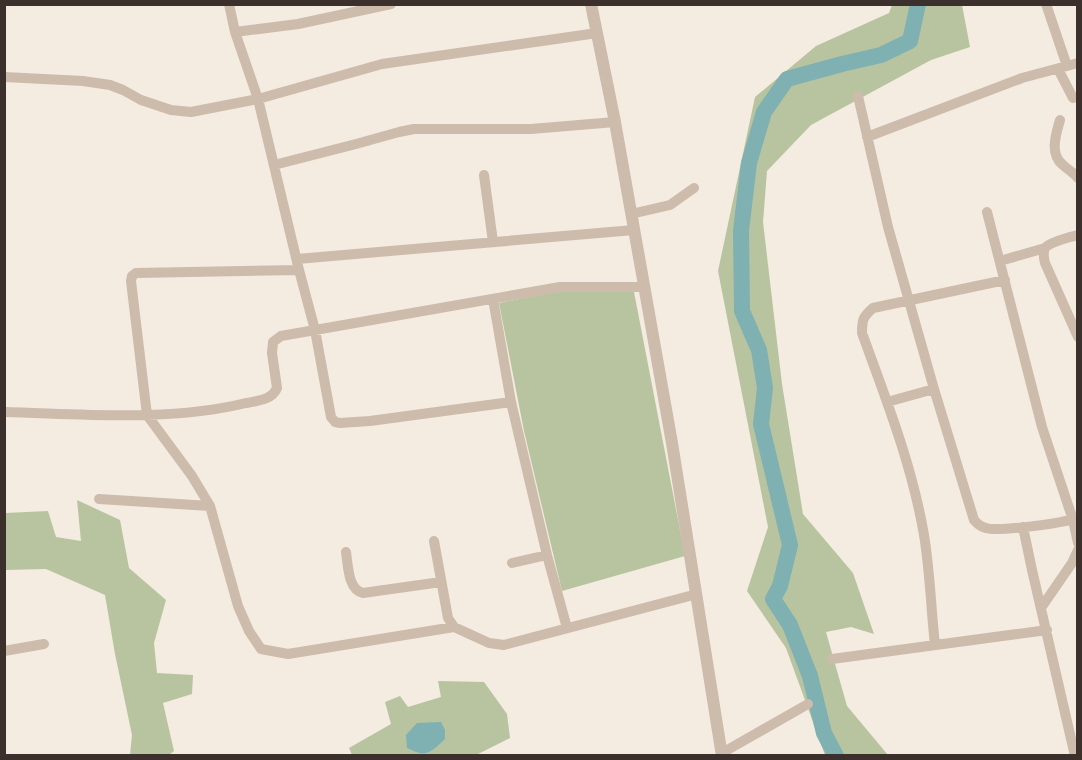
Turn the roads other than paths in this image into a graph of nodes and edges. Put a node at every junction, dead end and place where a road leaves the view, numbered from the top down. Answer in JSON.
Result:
{"nodes":[{"id":1,"x":229,"y":4,"type":"edge"},
{"id":2,"x":392,"y":4,"type":"edge"},
{"id":3,"x":591,"y":4,"type":"edge"},
{"id":4,"x":1046,"y":4,"type":"edge"},
{"id":5,"x":235,"y":32,"type":"junction"},
{"id":6,"x":597,"y":33,"type":"junction"},
{"id":7,"x":1067,"y":66,"type":"edge"},
{"id":8,"x":4,"y":77,"type":"edge"},
{"id":9,"x":858,"y":96,"type":"dead end"},
{"id":10,"x":1072,"y":98,"type":"dead end"},
{"id":11,"x":258,"y":99,"type":"junction"},
{"id":12,"x":1060,"y":120,"type":"dead end"},
{"id":13,"x":615,"y":122,"type":"junction"},
{"id":14,"x":867,"y":137,"type":"junction"},
{"id":15,"x":274,"y":165,"type":"junction"},
{"id":16,"x":484,"y":175,"type":"dead end"},
{"id":17,"x":1077,"y":178,"type":"edge"},
{"id":18,"x":694,"y":188,"type":"dead end"},
{"id":19,"x":987,"y":212,"type":"dead end"},
{"id":20,"x":631,"y":214,"type":"junction"},
{"id":21,"x":634,"y":230,"type":"junction"},
{"id":22,"x":1077,"y":235,"type":"edge"},
{"id":23,"x":493,"y":242,"type":"junction"},
{"id":24,"x":1046,"y":248,"type":"junction"},
{"id":25,"x":1000,"y":261,"type":"junction"},
{"id":26,"x":298,"y":265,"type":"junction"},
{"id":27,"x":1005,"y":280,"type":"junction"},
{"id":28,"x":645,"y":286,"type":"junction"},
{"id":29,"x":493,"y":299,"type":"junction"},
{"id":30,"x":908,"y":301,"type":"junction"},
{"id":31,"x":315,"y":330,"type":"junction"},
{"id":32,"x":1076,"y":331,"type":"edge"},
{"id":33,"x":934,"y":389,"type":"junction"},
{"id":34,"x":511,"y":402,"type":"junction"},
{"id":35,"x":887,"y":402,"type":"junction"},
{"id":36,"x":4,"y":412,"type":"edge"},
{"id":37,"x":147,"y":415,"type":"junction"},
{"id":38,"x":99,"y":499,"type":"dead end"},
{"id":39,"x":210,"y":506,"type":"junction"},
{"id":40,"x":1075,"y":519,"type":"edge"},
{"id":41,"x":1023,"y":526,"type":"junction"},
{"id":42,"x":434,"y":541,"type":"dead end"},
{"id":43,"x":1077,"y":543,"type":"edge"},
{"id":44,"x":1077,"y":550,"type":"edge"},
{"id":45,"x":346,"y":552,"type":"dead end"},
{"id":46,"x":547,"y":555,"type":"junction"},
{"id":47,"x":512,"y":563,"type":"dead end"},
{"id":48,"x":441,"y":582,"type":"junction"},
{"id":49,"x":697,"y":594,"type":"junction"},
{"id":50,"x":1041,"y":608,"type":"junction"},
{"id":51,"x":453,"y":627,"type":"junction"},
{"id":52,"x":567,"y":628,"type":"junction"},
{"id":53,"x":1047,"y":630,"type":"junction"},
{"id":54,"x":44,"y":644,"type":"dead end"},
{"id":55,"x":935,"y":645,"type":"junction"},
{"id":56,"x":4,"y":651,"type":"edge"},
{"id":57,"x":832,"y":659,"type":"dead end"},
{"id":58,"x":808,"y":704,"type":"dead end"},
{"id":59,"x":722,"y":755,"type":"edge"},
{"id":60,"x":1074,"y":755,"type":"edge"}],
"edges":[{"from":1,"to":5,"type":"street"},
{"from":2,"to":5,"type":"street"},
{"from":3,"to":6,"type":"street"},
{"from":4,"to":7,"type":"street"},
{"from":5,"to":11,"type":"street"},
{"from":6,"to":11,"type":"street"},
{"from":6,"to":13,"type":"street"},
{"from":7,"to":10,"type":"street"},
{"from":7,"to":14,"type":"street"},
{"from":8,"to":11,"type":"street"},
{"from":9,"to":14,"type":"street"},
{"from":11,"to":15,"type":"street"},
{"from":12,"to":17,"type":"street"},
{"from":13,"to":15,"type":"street"},
{"from":13,"to":20,"type":"street"},
{"from":14,"to":30,"type":"street"},
{"from":15,"to":26,"type":"street"},
{"from":16,"to":23,"type":"street"},
{"from":18,"to":20,"type":"street"},
{"from":19,"to":25,"type":"street"},
{"from":20,"to":21,"type":"street"},
{"from":21,"to":23,"type":"street"},
{"from":21,"to":28,"type":"street"},
{"from":22,"to":24,"type":"street"},
{"from":23,"to":26,"type":"street"},
{"from":24,"to":25,"type":"street"},
{"from":24,"to":32,"type":"street"},
{"from":25,"to":27,"type":"street"},
{"from":26,"to":31,"type":"street"},
{"from":26,"to":37,"type":"street"},
{"from":27,"to":30,"type":"street"},
{"from":27,"to":40,"type":"street"},
{"from":28,"to":29,"type":"street"},
{"from":28,"to":49,"type":"street"},
{"from":29,"to":31,"type":"street"},
{"from":29,"to":34,"type":"street"},
{"from":30,"to":33,"type":"street"},
{"from":30,"to":35,"type":"street"},
{"from":31,"to":34,"type":"street"},
{"from":31,"to":37,"type":"street"},
{"from":33,"to":35,"type":"street"},
{"from":33,"to":41,"type":"street"},
{"from":34,"to":46,"type":"street"},
{"from":35,"to":55,"type":"street"},
{"from":36,"to":37,"type":"street"},
{"from":37,"to":39,"type":"street"},
{"from":38,"to":39,"type":"street"},
{"from":39,"to":51,"type":"street"},
{"from":40,"to":41,"type":"street"},
{"from":40,"to":43,"type":"street"},
{"from":41,"to":50,"type":"street"},
{"from":42,"to":48,"type":"street"},
{"from":44,"to":50,"type":"street"},
{"from":45,"to":48,"type":"street"},
{"from":46,"to":47,"type":"street"},
{"from":46,"to":52,"type":"street"},
{"from":48,"to":51,"type":"street"},
{"from":49,"to":52,"type":"street"},
{"from":49,"to":59,"type":"street"},
{"from":50,"to":53,"type":"street"},
{"from":51,"to":52,"type":"street"},
{"from":53,"to":55,"type":"street"},
{"from":53,"to":60,"type":"street"},
{"from":54,"to":56,"type":"street"},
{"from":55,"to":57,"type":"street"},
{"from":58,"to":59,"type":"street"}]}
